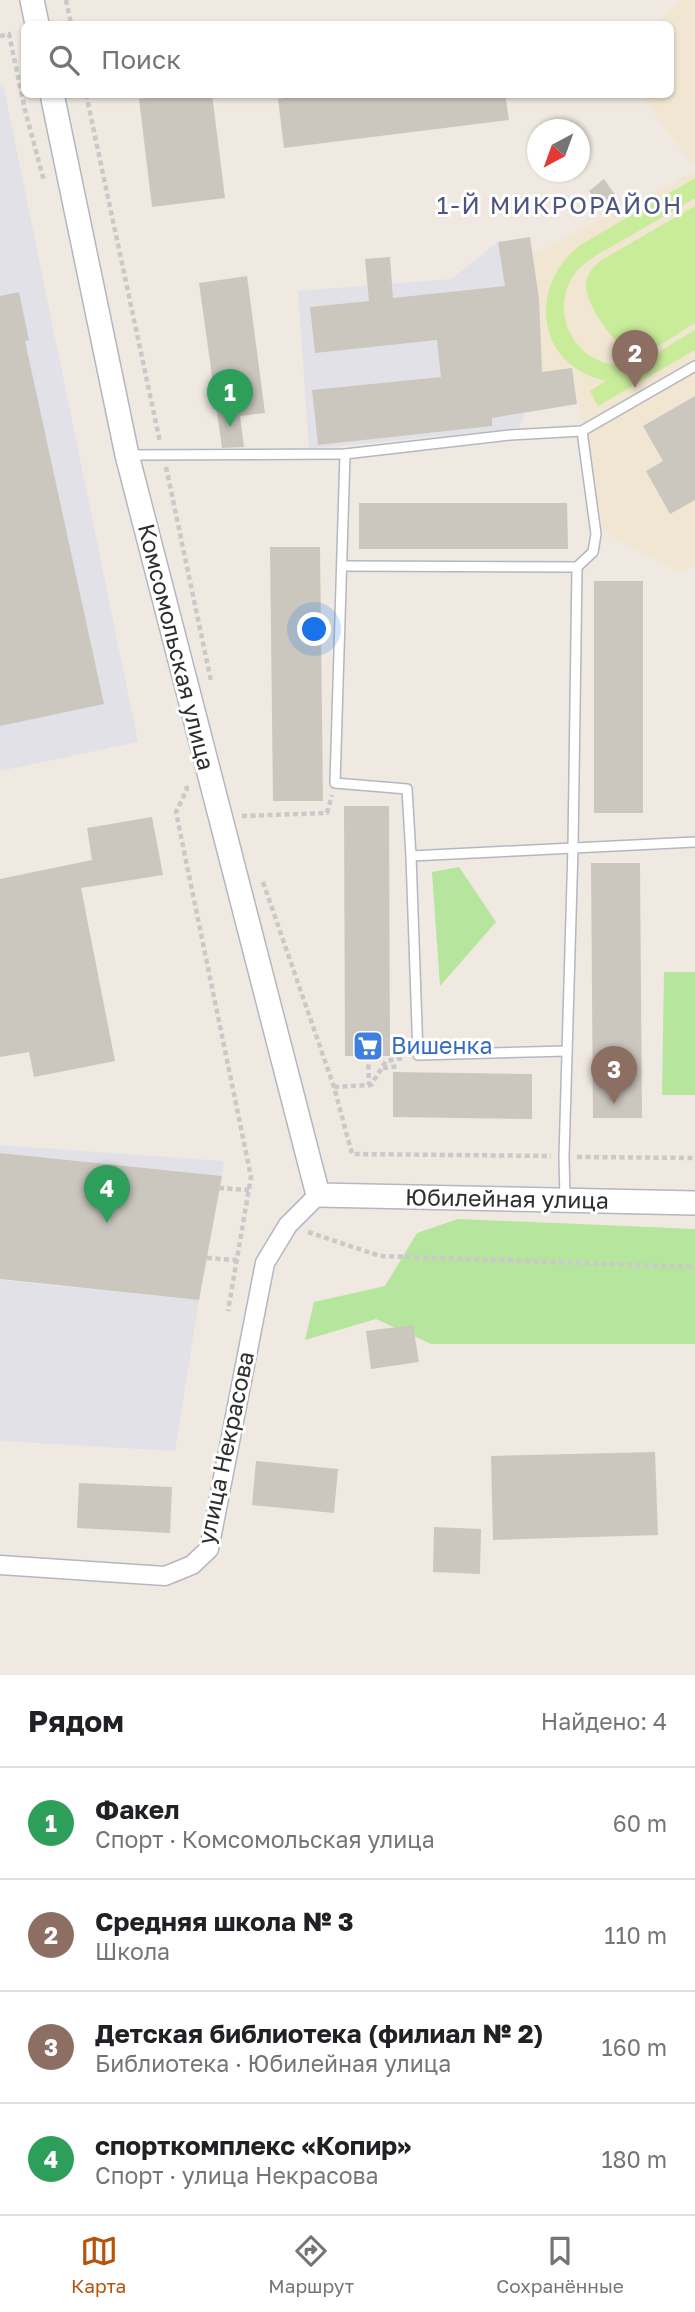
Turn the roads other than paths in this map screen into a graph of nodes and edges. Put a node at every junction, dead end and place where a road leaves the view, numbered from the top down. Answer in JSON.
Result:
{"nodes":[{"id":1,"x":32,"y":0,"type":"edge"},
{"id":2,"x":36,"y":21,"type":"edge"},
{"id":3,"x":52,"y":98,"type":"edge"},
{"id":4,"x":695,"y":366,"type":"edge"},
{"id":5,"x":582,"y":431,"type":"junction"},
{"id":6,"x":345,"y":454,"type":"junction"},
{"id":7,"x":127,"y":455,"type":"junction"},
{"id":8,"x":342,"y":566,"type":"junction"},
{"id":9,"x":577,"y":567,"type":"junction"},
{"id":10,"x":695,"y":842,"type":"edge"},
{"id":11,"x":573,"y":847,"type":"junction"},
{"id":12,"x":411,"y":856,"type":"junction"},
{"id":13,"x":567,"y":1051,"type":"junction"},
{"id":14,"x":318,"y":1195,"type":"junction"},
{"id":15,"x":565,"y":1200,"type":"junction"},
{"id":16,"x":695,"y":1203,"type":"edge"},
{"id":17,"x":0,"y":1565,"type":"edge"}],
"edges":[{"from":1,"to":2,"type":"street"},
{"from":3,"to":7,"type":"street","name":"Комсомольская улица"},
{"from":4,"to":5,"type":"lane"},
{"from":5,"to":6,"type":"lane"},
{"from":5,"to":9,"type":"lane"},
{"from":6,"to":7,"type":"lane"},
{"from":6,"to":8,"type":"lane"},
{"from":7,"to":14,"type":"street","name":"Комсомольская улица"},
{"from":8,"to":9,"type":"lane"},
{"from":8,"to":12,"type":"lane"},
{"from":9,"to":11,"type":"lane"},
{"from":10,"to":11,"type":"lane"},
{"from":11,"to":12,"type":"lane"},
{"from":11,"to":13,"type":"lane"},
{"from":12,"to":13,"type":"lane"},
{"from":13,"to":15,"type":"lane"},
{"from":14,"to":15,"type":"street","name":"Юбилейная улица"},
{"from":14,"to":17,"type":"street","name":"улица Некрасова"},
{"from":15,"to":16,"type":"street","name":"Юбилейная улица"}]}
